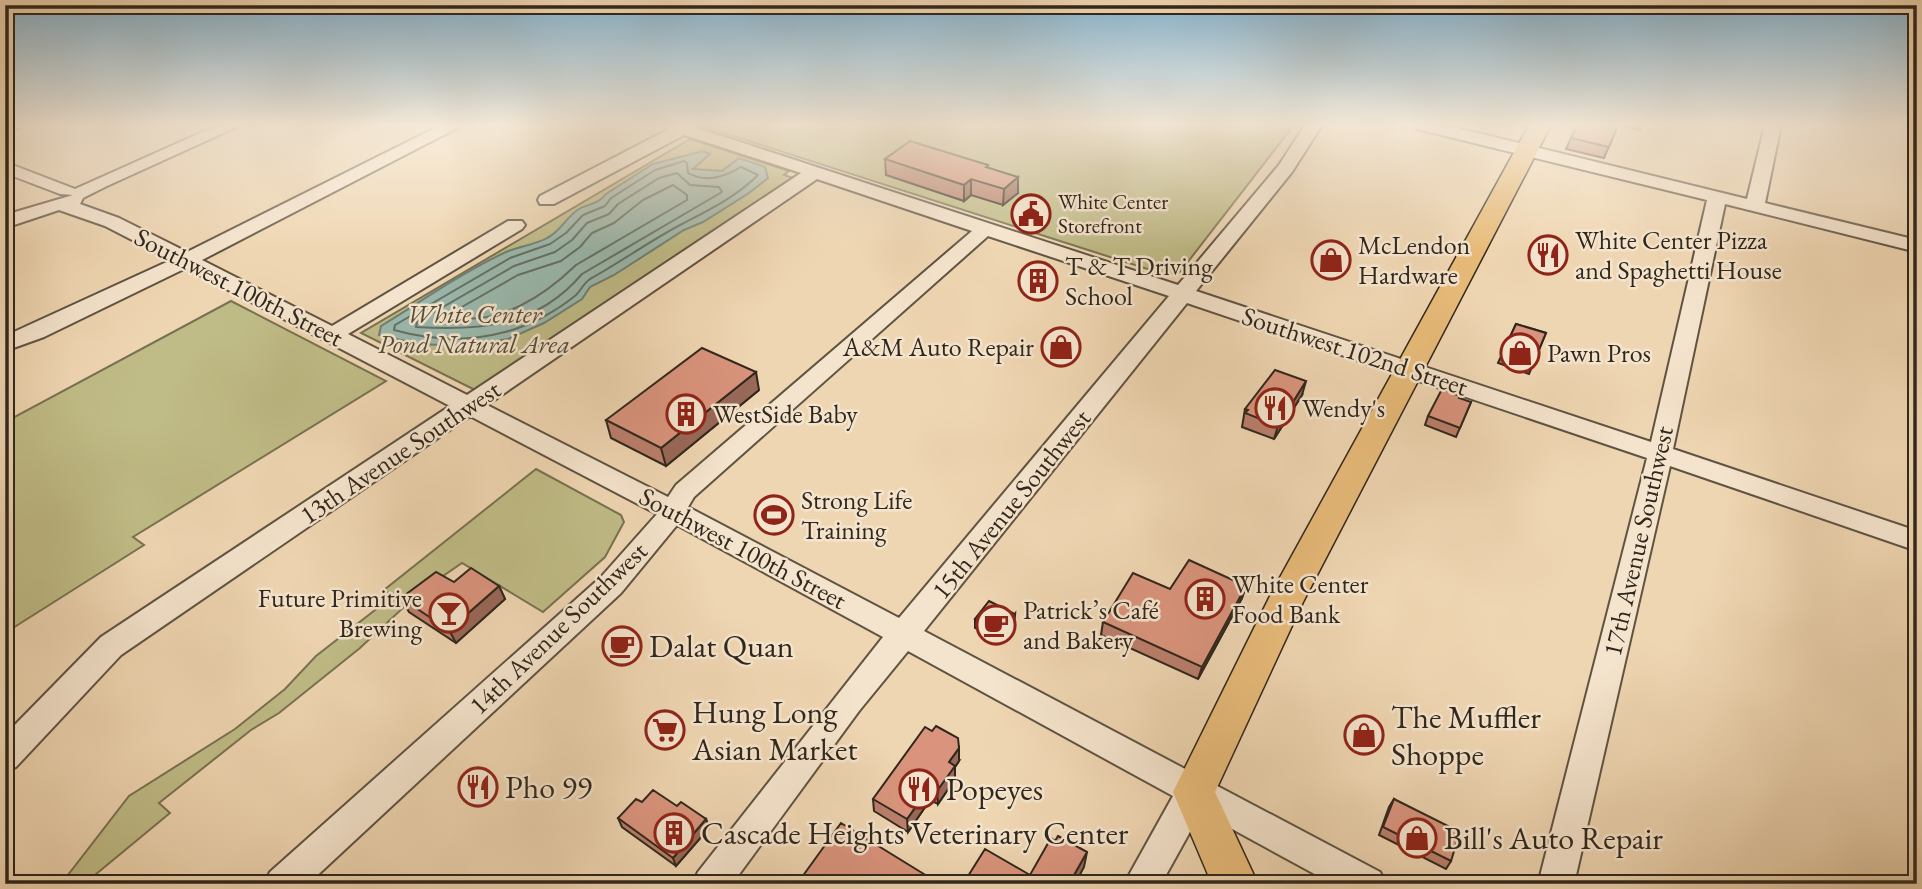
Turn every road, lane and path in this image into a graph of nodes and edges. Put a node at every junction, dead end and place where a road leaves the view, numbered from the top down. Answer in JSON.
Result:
{"nodes":[{"id":1,"x":135,"y":166,"type":"edge"},
{"id":2,"x":373,"y":166,"type":"edge"},
{"id":3,"x":609,"y":166,"type":"edge"},
{"id":4,"x":799,"y":166,"type":"edge"},
{"id":5,"x":1287,"y":166,"type":"edge"},
{"id":6,"x":1519,"y":166,"type":"edge"},
{"id":7,"x":1591,"y":166,"type":"edge"},
{"id":8,"x":1764,"y":166,"type":"edge"},
{"id":9,"x":9,"y":168,"type":"edge"},
{"id":10,"x":815,"y":172,"type":"junction"},
{"id":11,"x":64,"y":197,"type":"junction"},
{"id":12,"x":1717,"y":197,"type":"junction"},
{"id":13,"x":547,"y":200,"type":"dead end"},
{"id":14,"x":1755,"y":206,"type":"junction"},
{"id":15,"x":5,"y":222,"type":"edge"},
{"id":16,"x":514,"y":225,"type":"dead end"},
{"id":17,"x":985,"y":229,"type":"junction"},
{"id":18,"x":1917,"y":246,"type":"edge"},
{"id":19,"x":187,"y":260,"type":"junction"},
{"id":20,"x":1183,"y":294,"type":"junction"},
{"id":21,"x":332,"y":335,"type":"junction"},
{"id":22,"x":5,"y":344,"type":"edge"},
{"id":23,"x":1409,"y":369,"type":"junction"},
{"id":24,"x":471,"y":405,"type":"junction"},
{"id":25,"x":1660,"y":454,"type":"junction"},
{"id":26,"x":674,"y":511,"type":"junction"},
{"id":27,"x":1917,"y":541,"type":"edge"},
{"id":28,"x":904,"y":634,"type":"junction"},
{"id":29,"x":5,"y":757,"type":"edge"},
{"id":30,"x":1194,"y":792,"type":"junction"},
{"id":31,"x":282,"y":884,"type":"edge"},
{"id":32,"x":710,"y":884,"type":"edge"},
{"id":33,"x":1142,"y":884,"type":"edge"},
{"id":34,"x":1235,"y":884,"type":"edge"},
{"id":35,"x":1368,"y":884,"type":"edge"},
{"id":36,"x":1556,"y":884,"type":"edge"}],
"edges":[{"from":1,"to":11,"type":"street"},
{"from":2,"to":19,"type":"street"},
{"from":3,"to":13,"type":"street"},
{"from":4,"to":10,"type":"street","name":"Southwest 102nd Street"},
{"from":5,"to":20,"type":"street","name":"15th Avenue Southwest"},
{"from":6,"to":23,"type":"main road"},
{"from":7,"to":12,"type":"street"},
{"from":8,"to":14,"type":"street"},
{"from":9,"to":11,"type":"street","name":"Southwest 100th Street"},
{"from":10,"to":17,"type":"street","name":"Southwest 102nd Street"},
{"from":10,"to":24,"type":"street","name":"13th Avenue Southwest"},
{"from":11,"to":15,"type":"street"},
{"from":11,"to":19,"type":"street","name":"Southwest 100th Street"},
{"from":12,"to":14,"type":"street"},
{"from":12,"to":25,"type":"street","name":"17th Avenue Southwest"},
{"from":14,"to":18,"type":"street"},
{"from":16,"to":21,"type":"street"},
{"from":17,"to":20,"type":"street","name":"Southwest 102nd Street"},
{"from":17,"to":26,"type":"street","name":"14th Avenue Southwest"},
{"from":19,"to":21,"type":"street","name":"Southwest 100th Street"},
{"from":19,"to":22,"type":"street"},
{"from":20,"to":23,"type":"street","name":"Southwest 102nd Street"},
{"from":20,"to":28,"type":"street","name":"15th Avenue Southwest"},
{"from":21,"to":24,"type":"street","name":"Southwest 100th Street"},
{"from":23,"to":25,"type":"street","name":"Southwest 102nd Street"},
{"from":23,"to":30,"type":"main road"},
{"from":24,"to":26,"type":"street","name":"Southwest 100th Street"},
{"from":24,"to":29,"type":"street","name":"13th Avenue Southwest"},
{"from":25,"to":27,"type":"street","name":"Southwest 102nd Street"},
{"from":25,"to":36,"type":"street","name":"17th Avenue Southwest"},
{"from":26,"to":28,"type":"street","name":"Southwest 100th Street"},
{"from":26,"to":31,"type":"street","name":"14th Avenue Southwest"},
{"from":28,"to":30,"type":"street","name":"Southwest 100th Street"},
{"from":28,"to":32,"type":"street","name":"15th Avenue Southwest"},
{"from":30,"to":33,"type":"street"},
{"from":30,"to":34,"type":"main road"},
{"from":30,"to":35,"type":"street","name":"Southwest 100th Street"}]}
